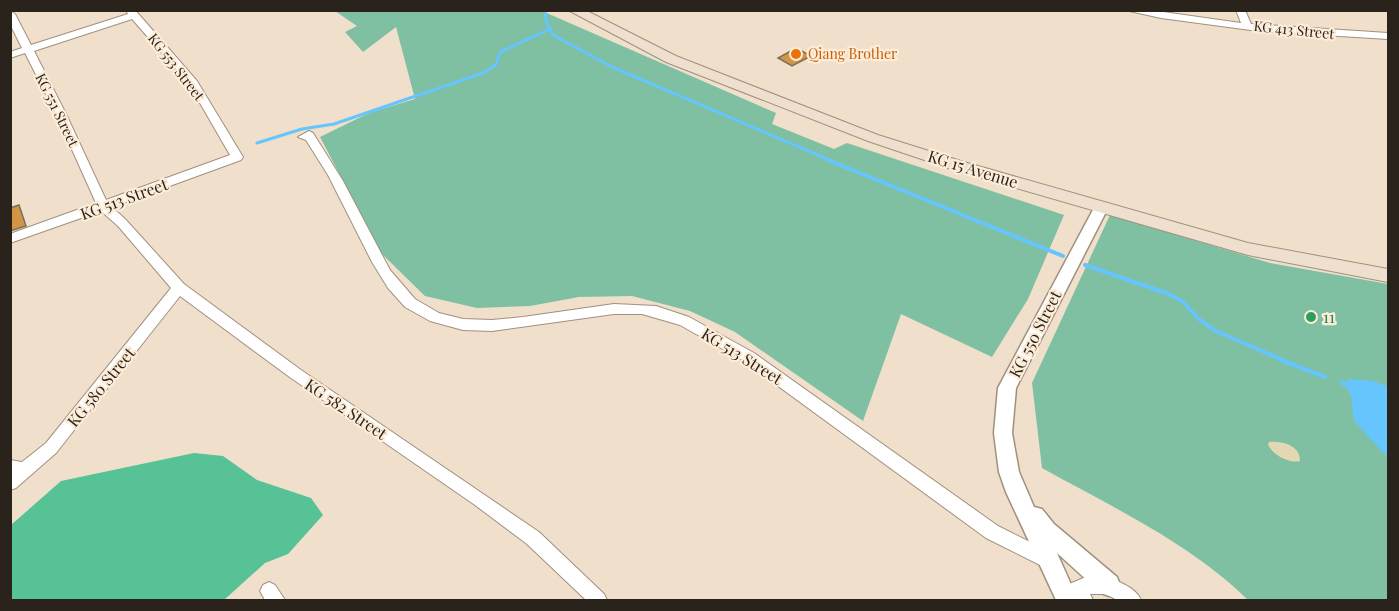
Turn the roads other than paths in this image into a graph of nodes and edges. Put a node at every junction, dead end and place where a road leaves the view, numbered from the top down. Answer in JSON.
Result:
{"nodes":[{"id":1,"x":574,"y":10,"type":"edge"},
{"id":2,"x":1129,"y":10,"type":"edge"},
{"id":3,"x":1240,"y":10,"type":"edge"},
{"id":4,"x":132,"y":13,"type":"edge"},
{"id":5,"x":10,"y":14,"type":"edge"},
{"id":6,"x":1247,"y":25,"type":"junction"},
{"id":7,"x":1389,"y":36,"type":"edge"},
{"id":8,"x":28,"y":49,"type":"junction"},
{"id":9,"x":10,"y":55,"type":"edge"},
{"id":10,"x":304,"y":137,"type":"dead end"},
{"id":11,"x":237,"y":157,"type":"joint"},
{"id":12,"x":103,"y":206,"type":"junction"},
{"id":13,"x":1101,"y":208,"type":"junction"},
{"id":14,"x":10,"y":239,"type":"edge"},
{"id":15,"x":1389,"y":276,"type":"edge"},
{"id":16,"x":179,"y":288,"type":"junction"},
{"id":17,"x":17,"y":469,"type":"edge"},
{"id":18,"x":10,"y":483,"type":"edge"},
{"id":19,"x":1016,"y":492,"type":"junction"},
{"id":20,"x":1050,"y":561,"type":"junction"},
{"id":21,"x":1109,"y":585,"type":"junction"},
{"id":22,"x":1067,"y":597,"type":"edge"},
{"id":23,"x":598,"y":600,"type":"edge"},
{"id":24,"x":1084,"y":600,"type":"edge"},
{"id":25,"x":1131,"y":600,"type":"edge"}],
"edges":[{"from":1,"to":13,"type":"main road","name":"KG 15 Avenue"},
{"from":2,"to":6,"type":"street","name":"KG 413 Street"},
{"from":3,"to":6,"type":"street"},
{"from":4,"to":8,"type":"street"},
{"from":4,"to":11,"type":"street","name":"KG 553 Street"},
{"from":5,"to":8,"type":"street","name":"KG 551 Street"},
{"from":6,"to":7,"type":"street","name":"KG 413 Street"},
{"from":8,"to":9,"type":"street"},
{"from":8,"to":12,"type":"street","name":"KG 551 Street"},
{"from":10,"to":20,"type":"street","name":"KG 513 Street"},
{"from":11,"to":12,"type":"street","name":"KG 513 Street"},
{"from":12,"to":14,"type":"street","name":"KG 513 Street"},
{"from":12,"to":16,"type":"street","name":"KG 582 Street"},
{"from":13,"to":15,"type":"main road","name":"KG 15 Avenue"},
{"from":13,"to":19,"type":"street","name":"KG 550 Street"},
{"from":16,"to":17,"type":"street","name":"KG 580 Street"},
{"from":16,"to":23,"type":"street","name":"KG 582 Street"},
{"from":17,"to":18,"type":"street","name":"KG 580 Street"},
{"from":19,"to":20,"type":"street","name":"KG 550 Street"},
{"from":19,"to":21,"type":"street"},
{"from":20,"to":22,"type":"street","name":"KG 550 Street"},
{"from":21,"to":22,"type":"street"},
{"from":21,"to":25,"type":"street"},
{"from":22,"to":24,"type":"street"}]}
